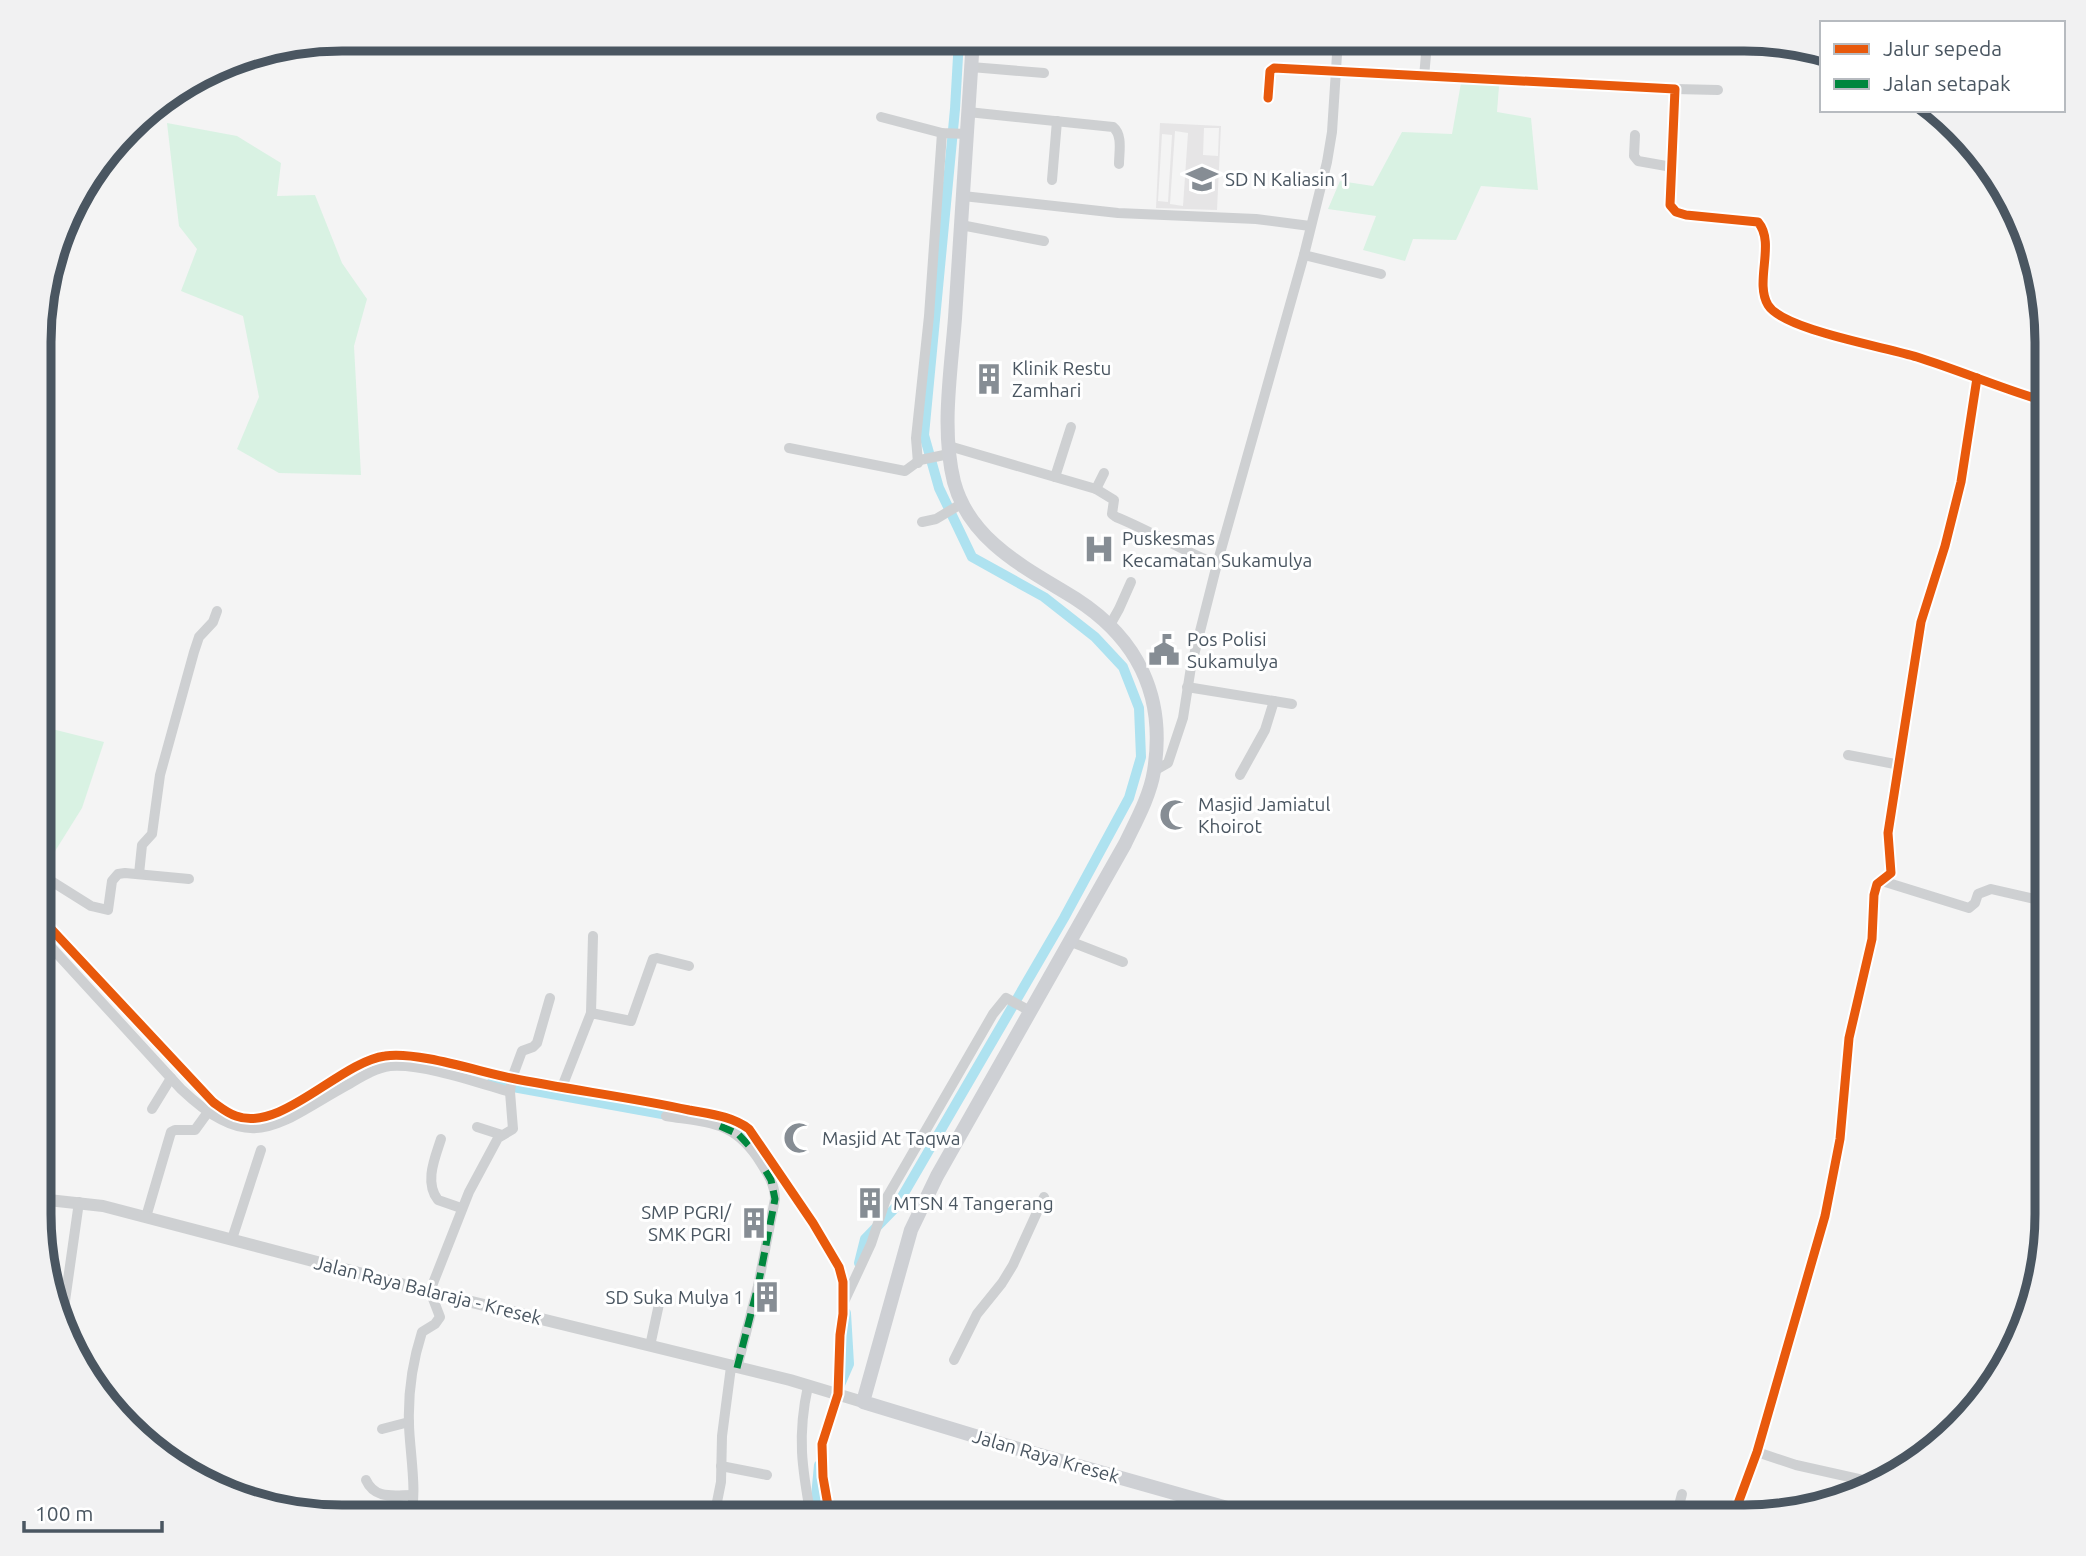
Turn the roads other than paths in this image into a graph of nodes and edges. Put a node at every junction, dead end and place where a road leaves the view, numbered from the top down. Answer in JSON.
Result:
{"nodes":[{"id":1,"x":972,"y":51,"type":"edge"},
{"id":2,"x":1338,"y":51,"type":"edge"},
{"id":3,"x":1426,"y":51,"type":"edge"},
{"id":4,"x":971,"y":67,"type":"junction"},
{"id":5,"x":1337,"y":72,"type":"junction"},
{"id":6,"x":1044,"y":73,"type":"dead end"},
{"id":7,"x":1424,"y":77,"type":"junction"},
{"id":8,"x":1675,"y":89,"type":"junction"},
{"id":9,"x":1718,"y":90,"type":"dead end"},
{"id":10,"x":1268,"y":98,"type":"dead end"},
{"id":11,"x":968,"y":112,"type":"junction"},
{"id":12,"x":881,"y":117,"type":"dead end"},
{"id":13,"x":1058,"y":121,"type":"junction"},
{"id":14,"x":944,"y":134,"type":"junction"},
{"id":15,"x":965,"y":134,"type":"junction"},
{"id":16,"x":1635,"y":135,"type":"dead end"},
{"id":17,"x":1119,"y":164,"type":"dead end"},
{"id":18,"x":1672,"y":167,"type":"junction"},
{"id":19,"x":1052,"y":180,"type":"dead end"},
{"id":20,"x":962,"y":196,"type":"junction"},
{"id":21,"x":961,"y":225,"type":"junction"},
{"id":22,"x":1310,"y":226,"type":"junction"},
{"id":23,"x":1044,"y":241,"type":"dead end"},
{"id":24,"x":1304,"y":255,"type":"junction"},
{"id":25,"x":1381,"y":274,"type":"dead end"},
{"id":26,"x":1977,"y":378,"type":"junction"},
{"id":27,"x":2035,"y":398,"type":"edge"},
{"id":28,"x":1071,"y":427,"type":"dead end"},
{"id":29,"x":789,"y":448,"type":"dead end"},
{"id":30,"x":945,"y":452,"type":"junction"},
{"id":31,"x":919,"y":462,"type":"junction"},
{"id":32,"x":1104,"y":473,"type":"dead end"},
{"id":33,"x":1055,"y":477,"type":"junction"},
{"id":34,"x":1096,"y":489,"type":"junction"},
{"id":35,"x":958,"y":507,"type":"junction"},
{"id":36,"x":922,"y":522,"type":"dead end"},
{"id":37,"x":1217,"y":564,"type":"junction"},
{"id":38,"x":1131,"y":582,"type":"dead end"},
{"id":39,"x":217,"y":611,"type":"dead end"},
{"id":40,"x":1110,"y":625,"type":"junction"},
{"id":41,"x":1187,"y":687,"type":"junction"},
{"id":42,"x":1274,"y":701,"type":"junction"},
{"id":43,"x":1292,"y":704,"type":"dead end"},
{"id":44,"x":1847,"y":755,"type":"dead end"},
{"id":45,"x":1900,"y":765,"type":"junction"},
{"id":46,"x":1154,"y":771,"type":"junction"},
{"id":47,"x":1240,"y":775,"type":"dead end"},
{"id":48,"x":139,"y":874,"type":"junction"},
{"id":49,"x":189,"y":879,"type":"dead end"},
{"id":50,"x":51,"y":881,"type":"edge"},
{"id":51,"x":1882,"y":881,"type":"junction"},
{"id":52,"x":2035,"y":899,"type":"edge"},
{"id":53,"x":51,"y":931,"type":"edge"},
{"id":54,"x":593,"y":936,"type":"dead end"},
{"id":55,"x":1069,"y":941,"type":"junction"},
{"id":56,"x":51,"y":945,"type":"edge"},
{"id":57,"x":1124,"y":962,"type":"dead end"},
{"id":58,"x":689,"y":966,"type":"dead end"},
{"id":59,"x":93,"y":984,"type":"junction"},
{"id":60,"x":550,"y":998,"type":"dead end"},
{"id":61,"x":1030,"y":1012,"type":"junction"},
{"id":62,"x":591,"y":1013,"type":"junction"},
{"id":63,"x":171,"y":1078,"type":"junction"},
{"id":64,"x":511,"y":1085,"type":"junction"},
{"id":65,"x":562,"y":1087,"type":"junction"},
{"id":66,"x":152,"y":1108,"type":"dead end"},
{"id":67,"x":208,"y":1112,"type":"junction"},
{"id":68,"x":666,"y":1116,"type":"dead end"},
{"id":69,"x":477,"y":1126,"type":"dead end"},
{"id":70,"x":502,"y":1135,"type":"junction"},
{"id":71,"x":441,"y":1139,"type":"dead end"},
{"id":72,"x":261,"y":1150,"type":"dead end"},
{"id":73,"x":1044,"y":1197,"type":"dead end"},
{"id":74,"x":51,"y":1200,"type":"edge"},
{"id":75,"x":79,"y":1202,"type":"junction"},
{"id":76,"x":461,"y":1208,"type":"junction"},
{"id":77,"x":146,"y":1217,"type":"junction"},
{"id":78,"x":232,"y":1239,"type":"junction"},
{"id":79,"x":430,"y":1291,"type":"junction"},
{"id":80,"x":659,"y":1304,"type":"dead end"},
{"id":81,"x":843,"y":1304,"type":"junction"},
{"id":82,"x":65,"y":1305,"type":"edge"},
{"id":83,"x":650,"y":1346,"type":"junction"},
{"id":84,"x":954,"y":1360,"type":"dead end"},
{"id":85,"x":734,"y":1368,"type":"junction"},
{"id":86,"x":812,"y":1387,"type":"junction"},
{"id":87,"x":836,"y":1393,"type":"junction"},
{"id":88,"x":863,"y":1402,"type":"junction"},
{"id":89,"x":409,"y":1422,"type":"junction"},
{"id":90,"x":382,"y":1429,"type":"dead end"},
{"id":91,"x":1757,"y":1451,"type":"junction"},
{"id":92,"x":721,"y":1466,"type":"junction"},
{"id":93,"x":767,"y":1475,"type":"dead end"},
{"id":94,"x":366,"y":1480,"type":"dead end"},
{"id":95,"x":1863,"y":1480,"type":"edge"},
{"id":96,"x":1682,"y":1494,"type":"dead end"},
{"id":97,"x":413,"y":1495,"type":"junction"},
{"id":98,"x":412,"y":1505,"type":"edge"},
{"id":99,"x":716,"y":1505,"type":"edge"},
{"id":100,"x":809,"y":1505,"type":"edge"},
{"id":101,"x":828,"y":1505,"type":"edge"},
{"id":102,"x":1217,"y":1505,"type":"edge"},
{"id":103,"x":1679,"y":1505,"type":"edge"},
{"id":104,"x":1737,"y":1505,"type":"edge"}],
"edges":[{"from":1,"to":4,"type":"main road"},
{"from":2,"to":5,"type":"street"},
{"from":3,"to":7,"type":"street"},
{"from":4,"to":6,"type":"street"},
{"from":4,"to":11,"type":"main road"},
{"from":5,"to":7,"type":"street"},
{"from":5,"to":10,"type":"street"},
{"from":5,"to":22,"type":"street"},
{"from":7,"to":8,"type":"street"},
{"from":8,"to":9,"type":"street"},
{"from":8,"to":18,"type":"street"},
{"from":11,"to":13,"type":"street"},
{"from":11,"to":15,"type":"main road"},
{"from":12,"to":14,"type":"street"},
{"from":13,"to":17,"type":"street"},
{"from":13,"to":19,"type":"street"},
{"from":14,"to":15,"type":"street"},
{"from":14,"to":31,"type":"street"},
{"from":15,"to":20,"type":"main road"},
{"from":16,"to":18,"type":"street"},
{"from":18,"to":26,"type":"street"},
{"from":20,"to":21,"type":"main road"},
{"from":20,"to":22,"type":"street"},
{"from":21,"to":23,"type":"street"},
{"from":21,"to":30,"type":"main road"},
{"from":22,"to":24,"type":"street"},
{"from":24,"to":25,"type":"street"},
{"from":24,"to":37,"type":"street"},
{"from":26,"to":27,"type":"street"},
{"from":26,"to":45,"type":"street"},
{"from":28,"to":33,"type":"street"},
{"from":29,"to":31,"type":"street"},
{"from":30,"to":31,"type":"street"},
{"from":30,"to":33,"type":"street"},
{"from":30,"to":35,"type":"main road"},
{"from":32,"to":34,"type":"street"},
{"from":33,"to":34,"type":"street"},
{"from":34,"to":37,"type":"street"},
{"from":35,"to":36,"type":"street"},
{"from":35,"to":40,"type":"main road"},
{"from":37,"to":41,"type":"street"},
{"from":38,"to":40,"type":"street"},
{"from":39,"to":48,"type":"street"},
{"from":40,"to":46,"type":"main road"},
{"from":41,"to":42,"type":"street"},
{"from":41,"to":46,"type":"street"},
{"from":42,"to":43,"type":"street"},
{"from":42,"to":47,"type":"street"},
{"from":44,"to":45,"type":"street"},
{"from":45,"to":51,"type":"street"},
{"from":46,"to":55,"type":"main road"},
{"from":48,"to":49,"type":"street"},
{"from":48,"to":50,"type":"street"},
{"from":51,"to":52,"type":"street"},
{"from":51,"to":91,"type":"street"},
{"from":53,"to":59,"type":"street"},
{"from":54,"to":62,"type":"street"},
{"from":55,"to":57,"type":"street"},
{"from":55,"to":61,"type":"main road"},
{"from":56,"to":59,"type":"street"},
{"from":58,"to":62,"type":"street"},
{"from":59,"to":63,"type":"street"},
{"from":59,"to":64,"type":"street"},
{"from":60,"to":64,"type":"street"},
{"from":61,"to":81,"type":"street"},
{"from":61,"to":88,"type":"main road"},
{"from":62,"to":65,"type":"street"},
{"from":63,"to":66,"type":"street"},
{"from":63,"to":67,"type":"street"},
{"from":64,"to":65,"type":"street"},
{"from":64,"to":67,"type":"street"},
{"from":64,"to":70,"type":"street"},
{"from":65,"to":81,"type":"street"},
{"from":67,"to":77,"type":"street"},
{"from":68,"to":85,"type":"street"},
{"from":69,"to":70,"type":"street"},
{"from":70,"to":76,"type":"street"},
{"from":71,"to":76,"type":"street"},
{"from":72,"to":78,"type":"street"},
{"from":73,"to":84,"type":"street"},
{"from":74,"to":75,"type":"street","name":"Jalan Raya Balaraja - Kresek"},
{"from":75,"to":77,"type":"street","name":"Jalan Raya Balaraja - Kresek"},
{"from":75,"to":82,"type":"street"},
{"from":76,"to":79,"type":"street"},
{"from":77,"to":78,"type":"street","name":"Jalan Raya Balaraja - Kresek"},
{"from":78,"to":79,"type":"street","name":"Jalan Raya Balaraja - Kresek"},
{"from":79,"to":83,"type":"street","name":"Jalan Raya Balaraja - Kresek"},
{"from":79,"to":89,"type":"street"},
{"from":80,"to":83,"type":"street"},
{"from":81,"to":87,"type":"street"},
{"from":83,"to":85,"type":"street","name":"Jalan Raya Balaraja - Kresek"},
{"from":85,"to":86,"type":"street","name":"Jalan Raya Balaraja - Kresek"},
{"from":85,"to":92,"type":"street"},
{"from":86,"to":87,"type":"street","name":"Jalan Raya Balaraja - Kresek"},
{"from":86,"to":100,"type":"street"},
{"from":87,"to":88,"type":"street","name":"Jalan Raya Kresek"},
{"from":87,"to":101,"type":"street"},
{"from":88,"to":102,"type":"main road","name":"Jalan Raya Kresek"},
{"from":89,"to":90,"type":"street"},
{"from":89,"to":97,"type":"street"},
{"from":91,"to":95,"type":"street"},
{"from":91,"to":104,"type":"street"},
{"from":92,"to":93,"type":"street"},
{"from":92,"to":99,"type":"street"},
{"from":94,"to":97,"type":"street"},
{"from":96,"to":103,"type":"street"},
{"from":97,"to":98,"type":"street"}]}
